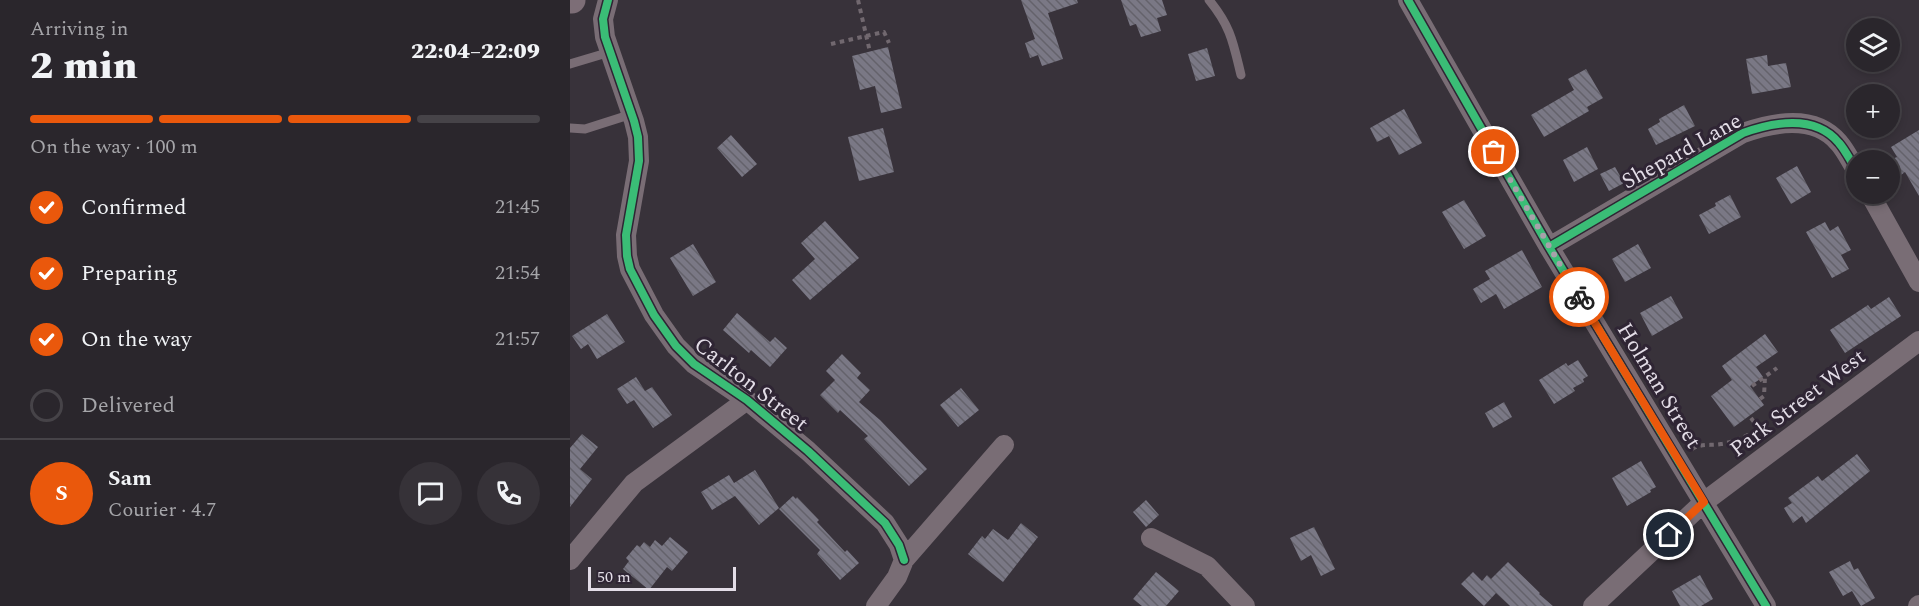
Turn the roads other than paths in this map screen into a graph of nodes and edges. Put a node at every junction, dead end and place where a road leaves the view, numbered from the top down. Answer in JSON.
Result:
{"nodes":[{"id":1,"x":608,"y":0,"type":"edge"},
{"id":2,"x":1209,"y":0,"type":"edge"},
{"id":3,"x":1408,"y":0,"type":"edge"},
{"id":4,"x":610,"y":52,"type":"junction"},
{"id":5,"x":570,"y":64,"type":"edge"},
{"id":6,"x":1241,"y":75,"type":"dead end"},
{"id":7,"x":632,"y":114,"type":"junction"},
{"id":8,"x":570,"y":128,"type":"edge"},
{"id":9,"x":1846,"y":153,"type":"edge"},
{"id":10,"x":1876,"y":204,"type":"edge"},
{"id":11,"x":1549,"y":247,"type":"junction"},
{"id":12,"x":1919,"y":282,"type":"edge"},
{"id":13,"x":1919,"y":341,"type":"edge"},
{"id":14,"x":747,"y":400,"type":"junction"},
{"id":15,"x":1004,"y":445,"type":"dead end"},
{"id":16,"x":1704,"y":502,"type":"junction"},
{"id":17,"x":1151,"y":538,"type":"dead end"},
{"id":18,"x":570,"y":560,"type":"edge"},
{"id":19,"x":904,"y":560,"type":"junction"},
{"id":20,"x":876,"y":606,"type":"edge"},
{"id":21,"x":1245,"y":606,"type":"edge"},
{"id":22,"x":1593,"y":606,"type":"edge"},
{"id":23,"x":1766,"y":606,"type":"edge"}],
"edges":[{"from":1,"to":4,"type":"street","name":"Carlton Street"},
{"from":2,"to":6,"type":"lane"},
{"from":3,"to":11,"type":"street","name":"Holman Street"},
{"from":4,"to":5,"type":"lane"},
{"from":4,"to":7,"type":"street","name":"Carlton Street"},
{"from":7,"to":8,"type":"lane"},
{"from":7,"to":14,"type":"street","name":"Carlton Street"},
{"from":9,"to":11,"type":"street","name":"Shepard Lane"},
{"from":10,"to":12,"type":"street"},
{"from":11,"to":16,"type":"street","name":"Holman Street"},
{"from":13,"to":16,"type":"street","name":"Park Street West"},
{"from":14,"to":18,"type":"street"},
{"from":14,"to":19,"type":"street","name":"Carlton Street"},
{"from":15,"to":19,"type":"street"},
{"from":16,"to":22,"type":"street","name":"Park Street West"},
{"from":16,"to":23,"type":"street","name":"Holman Street"},
{"from":17,"to":21,"type":"street"},
{"from":19,"to":20,"type":"street"}]}
